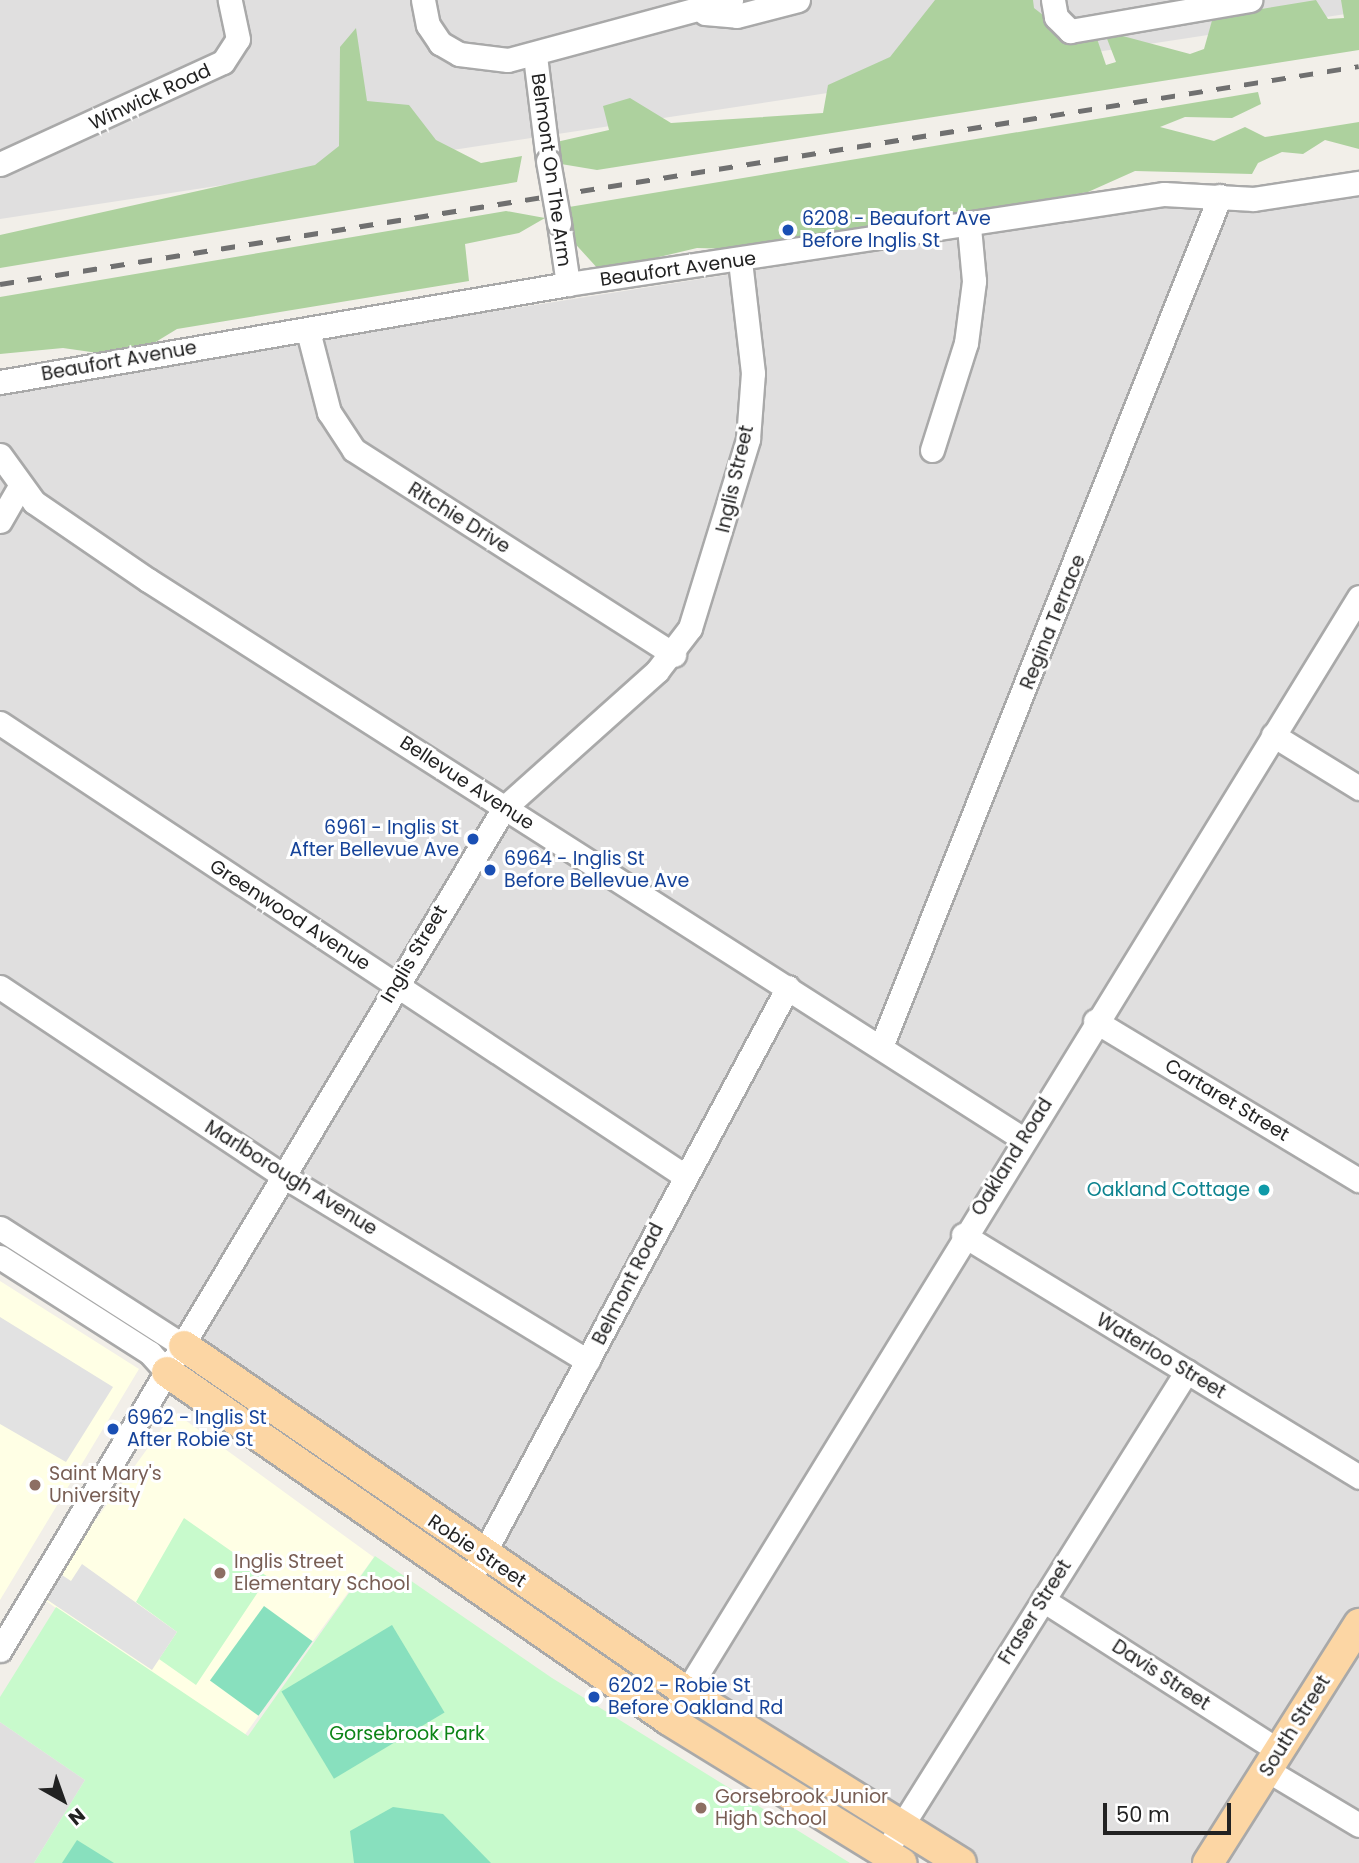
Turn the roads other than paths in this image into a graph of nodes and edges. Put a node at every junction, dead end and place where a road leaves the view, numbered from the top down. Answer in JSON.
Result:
{"nodes":[{"id":1,"x":230,"y":0,"type":"edge"},
{"id":2,"x":423,"y":0,"type":"edge"},
{"id":3,"x":731,"y":0,"type":"edge"},
{"id":4,"x":798,"y":0,"type":"edge"},
{"id":5,"x":1053,"y":0,"type":"edge"},
{"id":6,"x":1250,"y":0,"type":"edge"},
{"id":7,"x":702,"y":12,"type":"junction"},
{"id":8,"x":535,"y":56,"type":"junction"},
{"id":9,"x":0,"y":164,"type":"edge"},
{"id":10,"x":1359,"y":183,"type":"edge"},
{"id":11,"x":1220,"y":196,"type":"junction"},
{"id":12,"x":969,"y":227,"type":"junction"},
{"id":13,"x":740,"y":260,"type":"junction"},
{"id":14,"x":568,"y":284,"type":"junction"},
{"id":15,"x":308,"y":331,"type":"junction"},
{"id":16,"x":0,"y":382,"type":"edge"},
{"id":17,"x":932,"y":450,"type":"dead end"},
{"id":18,"x":0,"y":455,"type":"edge"},
{"id":19,"x":19,"y":488,"type":"junction"},
{"id":20,"x":0,"y":522,"type":"edge"},
{"id":21,"x":1359,"y":597,"type":"edge"},
{"id":22,"x":674,"y":654,"type":"junction"},
{"id":23,"x":0,"y":723,"type":"edge"},
{"id":24,"x":1273,"y":735,"type":"junction"},
{"id":25,"x":1359,"y":789,"type":"edge"},
{"id":26,"x":504,"y":808,"type":"junction"},
{"id":27,"x":396,"y":985,"type":"junction"},
{"id":28,"x":0,"y":987,"type":"edge"},
{"id":29,"x":788,"y":987,"type":"junction"},
{"id":30,"x":1096,"y":1021,"type":"junction"},
{"id":31,"x":881,"y":1047,"type":"junction"},
{"id":32,"x":1023,"y":1139,"type":"junction"},
{"id":33,"x":280,"y":1174,"type":"junction"},
{"id":34,"x":685,"y":1176,"type":"junction"},
{"id":35,"x":1359,"y":1180,"type":"edge"},
{"id":36,"x":0,"y":1228,"type":"edge"},
{"id":37,"x":963,"y":1235,"type":"junction"},
{"id":38,"x":0,"y":1257,"type":"edge"},
{"id":39,"x":184,"y":1346,"type":"junction"},
{"id":40,"x":588,"y":1361,"type":"junction"},
{"id":41,"x":1187,"y":1371,"type":"junction"},
{"id":42,"x":167,"y":1372,"type":"junction"},
{"id":43,"x":1359,"y":1477,"type":"edge"},
{"id":44,"x":485,"y":1556,"type":"junction"},
{"id":45,"x":466,"y":1579,"type":"junction"},
{"id":46,"x":1043,"y":1600,"type":"junction"},
{"id":47,"x":1359,"y":1624,"type":"edge"},
{"id":48,"x":0,"y":1650,"type":"edge"},
{"id":49,"x":685,"y":1691,"type":"junction"},
{"id":50,"x":669,"y":1720,"type":"junction"},
{"id":51,"x":1273,"y":1760,"type":"junction"},
{"id":52,"x":1359,"y":1825,"type":"edge"},
{"id":53,"x":901,"y":1826,"type":"junction"},
{"id":54,"x":893,"y":1858,"type":"edge"},
{"id":55,"x":961,"y":1863,"type":"edge"},
{"id":56,"x":1208,"y":1863,"type":"edge"}],
"edges":[{"from":1,"to":9,"type":"street","name":"Winwick Road"},
{"from":2,"to":8,"type":"street","name":"Belmont On The Arm"},
{"from":3,"to":7,"type":"street","name":"Belmont On The Arm"},
{"from":4,"to":7,"type":"street","name":"Belmont On The Arm"},
{"from":5,"to":6,"type":"street"},
{"from":7,"to":8,"type":"street","name":"Belmont On The Arm"},
{"from":8,"to":14,"type":"street","name":"Belmont On The Arm","bridge":true},
{"from":10,"to":11,"type":"street","name":"Beaufort Avenue"},
{"from":11,"to":12,"type":"street","name":"Beaufort Avenue"},
{"from":11,"to":31,"type":"street","name":"Regina Terrace"},
{"from":12,"to":13,"type":"street","name":"Beaufort Avenue"},
{"from":12,"to":17,"type":"street"},
{"from":13,"to":14,"type":"street","name":"Beaufort Avenue"},
{"from":13,"to":22,"type":"street","name":"Inglis Street"},
{"from":14,"to":15,"type":"street","name":"Beaufort Avenue"},
{"from":15,"to":16,"type":"street","name":"Beaufort Avenue"},
{"from":15,"to":22,"type":"street","name":"Ritchie Drive"},
{"from":18,"to":19,"type":"street","name":"Bellevue Avenue"},
{"from":19,"to":20,"type":"street"},
{"from":19,"to":26,"type":"street","name":"Bellevue Avenue"},
{"from":21,"to":24,"type":"street","name":"Oakland Road"},
{"from":22,"to":26,"type":"street","name":"Inglis Street"},
{"from":23,"to":27,"type":"street","name":"Greenwood Avenue"},
{"from":24,"to":25,"type":"street"},
{"from":24,"to":30,"type":"street","name":"Oakland Road"},
{"from":26,"to":27,"type":"street","name":"Inglis Street"},
{"from":26,"to":29,"type":"street","name":"Bellevue Avenue"},
{"from":27,"to":33,"type":"street","name":"Inglis Street"},
{"from":27,"to":34,"type":"street","name":"Greenwood Avenue"},
{"from":28,"to":33,"type":"street","name":"Marlborough Avenue"},
{"from":29,"to":31,"type":"street","name":"Bellevue Avenue"},
{"from":29,"to":34,"type":"street","name":"Belmont Road"},
{"from":30,"to":32,"type":"street","name":"Oakland Road"},
{"from":30,"to":35,"type":"street","name":"Cartaret Street"},
{"from":31,"to":32,"type":"street","name":"Bellevue Avenue"},
{"from":32,"to":37,"type":"street","name":"Oakland Road"},
{"from":33,"to":39,"type":"street","name":"Inglis Street"},
{"from":33,"to":40,"type":"street","name":"Marlborough Avenue"},
{"from":34,"to":40,"type":"street","name":"Belmont Road"},
{"from":36,"to":39,"type":"street","name":"Robie Street"},
{"from":37,"to":41,"type":"street","name":"Waterloo Street"},
{"from":37,"to":49,"type":"street","name":"Oakland Road"},
{"from":38,"to":42,"type":"street","name":"Robie Street"},
{"from":39,"to":42,"type":"street","name":"Inglis Street"},
{"from":39,"to":44,"type":"main road","name":"Robie Street"},
{"from":40,"to":44,"type":"street","name":"Belmont Road"},
{"from":41,"to":43,"type":"street","name":"Waterloo Street"},
{"from":41,"to":46,"type":"street","name":"Fraser Street"},
{"from":42,"to":45,"type":"main road","name":"Robie Street"},
{"from":42,"to":48,"type":"street","name":"Inglis Street"},
{"from":44,"to":45,"type":"street","name":"Belmont Road"},
{"from":44,"to":49,"type":"main road","name":"Robie Street"},
{"from":45,"to":50,"type":"main road","name":"Robie Street"},
{"from":46,"to":51,"type":"street","name":"Davis Street"},
{"from":46,"to":53,"type":"street","name":"Fraser Street"},
{"from":47,"to":51,"type":"main road","name":"South Street"},
{"from":49,"to":50,"type":"street","name":"Oakland Road"},
{"from":49,"to":53,"type":"main road","name":"Robie Street"},
{"from":50,"to":54,"type":"main road","name":"Robie Street"},
{"from":51,"to":52,"type":"street","name":"Davis Street"},
{"from":51,"to":56,"type":"main road","name":"South Street"},
{"from":53,"to":54,"type":"street","name":"Fraser Street"},
{"from":53,"to":55,"type":"main road","name":"Robie Street"}]}
